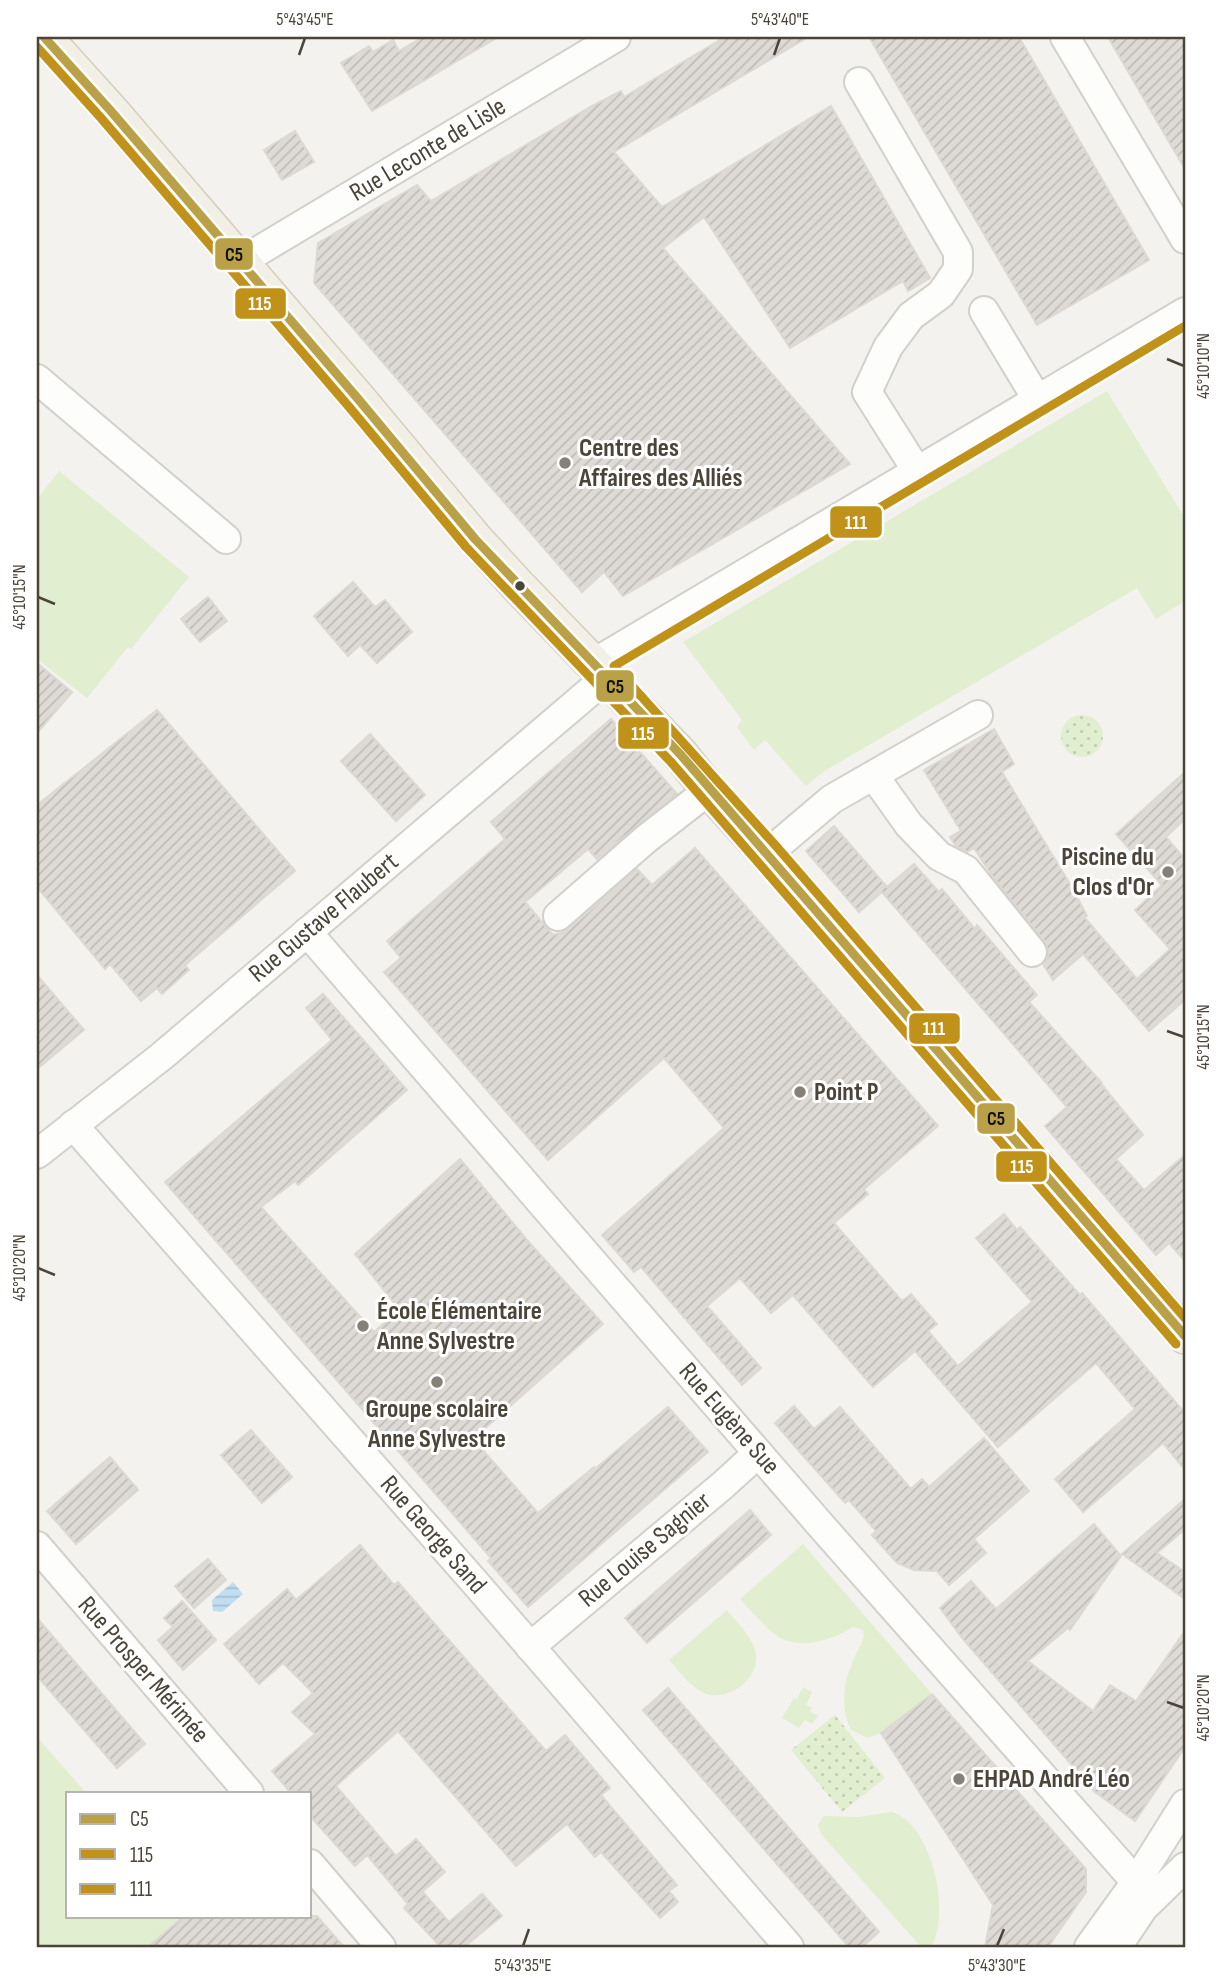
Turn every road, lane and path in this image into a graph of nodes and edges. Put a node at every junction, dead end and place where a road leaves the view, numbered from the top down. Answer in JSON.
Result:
{"nodes":[{"id":1,"x":44,"y":37,"type":"edge"},
{"id":2,"x":616,"y":37,"type":"edge"},
{"id":3,"x":1065,"y":37,"type":"edge"},
{"id":4,"x":859,"y":82,"type":"dead end"},
{"id":5,"x":1185,"y":239,"type":"edge"},
{"id":6,"x":240,"y":262,"type":"junction"},
{"id":7,"x":984,"y":311,"type":"dead end"},
{"id":8,"x":1185,"y":312,"type":"edge"},
{"id":9,"x":37,"y":379,"type":"edge"},
{"id":10,"x":1037,"y":399,"type":"junction"},
{"id":11,"x":916,"y":471,"type":"junction"},
{"id":12,"x":226,"y":539,"type":"dead end"},
{"id":13,"x":600,"y":670,"type":"junction"},
{"id":14,"x":978,"y":715,"type":"dead end"},
{"id":15,"x":874,"y":776,"type":"junction"},
{"id":16,"x":709,"y":790,"type":"junction"},
{"id":17,"x":767,"y":853,"type":"junction"},
{"id":18,"x":558,"y":916,"type":"dead end"},
{"id":19,"x":307,"y":932,"type":"junction"},
{"id":20,"x":1032,"y":951,"type":"dead end"},
{"id":21,"x":73,"y":1125,"type":"junction"},
{"id":22,"x":37,"y":1154,"type":"edge"},
{"id":23,"x":1185,"y":1336,"type":"edge"},
{"id":24,"x":758,"y":1452,"type":"junction"},
{"id":25,"x":37,"y":1546,"type":"edge"},
{"id":26,"x":530,"y":1647,"type":"junction"},
{"id":27,"x":248,"y":1792,"type":"edge"},
{"id":28,"x":1185,"y":1804,"type":"edge"},
{"id":29,"x":312,"y":1866,"type":"edge"},
{"id":30,"x":1185,"y":1868,"type":"edge"},
{"id":31,"x":1140,"y":1895,"type":"junction"},
{"id":32,"x":381,"y":1947,"type":"edge"},
{"id":33,"x":789,"y":1947,"type":"edge"},
{"id":34,"x":1089,"y":1947,"type":"edge"},
{"id":35,"x":1117,"y":1947,"type":"edge"},
{"id":36,"x":1140,"y":1947,"type":"edge"}],
"edges":[{"from":1,"to":6,"type":"main road"},
{"from":2,"to":6,"type":"street","name":"Rue Leconte de Lisle"},
{"from":3,"to":5,"type":"street"},
{"from":4,"to":11,"type":"street"},
{"from":6,"to":13,"type":"main road"},
{"from":7,"to":10,"type":"street"},
{"from":8,"to":10,"type":"street","name":"Rue Gustave Flaubert"},
{"from":9,"to":12,"type":"street"},
{"from":10,"to":11,"type":"street","name":"Rue Gustave Flaubert"},
{"from":11,"to":13,"type":"street","name":"Rue Gustave Flaubert"},
{"from":13,"to":16,"type":"main road"},
{"from":13,"to":19,"type":"street","name":"Rue Gustave Flaubert"},
{"from":14,"to":15,"type":"street"},
{"from":15,"to":17,"type":"street"},
{"from":15,"to":20,"type":"street"},
{"from":16,"to":17,"type":"main road"},
{"from":16,"to":18,"type":"street"},
{"from":17,"to":23,"type":"main road"},
{"from":19,"to":21,"type":"street","name":"Rue Gustave Flaubert"},
{"from":19,"to":24,"type":"street","name":"Rue Eugène Sue"},
{"from":21,"to":22,"type":"street","name":"Rue Gustave Flaubert"},
{"from":21,"to":26,"type":"street","name":"Rue George Sand"},
{"from":24,"to":26,"type":"street","name":"Rue Louise Sagnier"},
{"from":24,"to":31,"type":"street","name":"Rue Eugène Sue"},
{"from":25,"to":27,"type":"street","name":"Rue Prosper Mérimée"},
{"from":26,"to":33,"type":"street","name":"Rue George Sand"},
{"from":28,"to":31,"type":"street"},
{"from":29,"to":32,"type":"street"},
{"from":30,"to":31,"type":"street"},
{"from":30,"to":36,"type":"street"},
{"from":31,"to":34,"type":"street"},
{"from":31,"to":35,"type":"street"}]}
